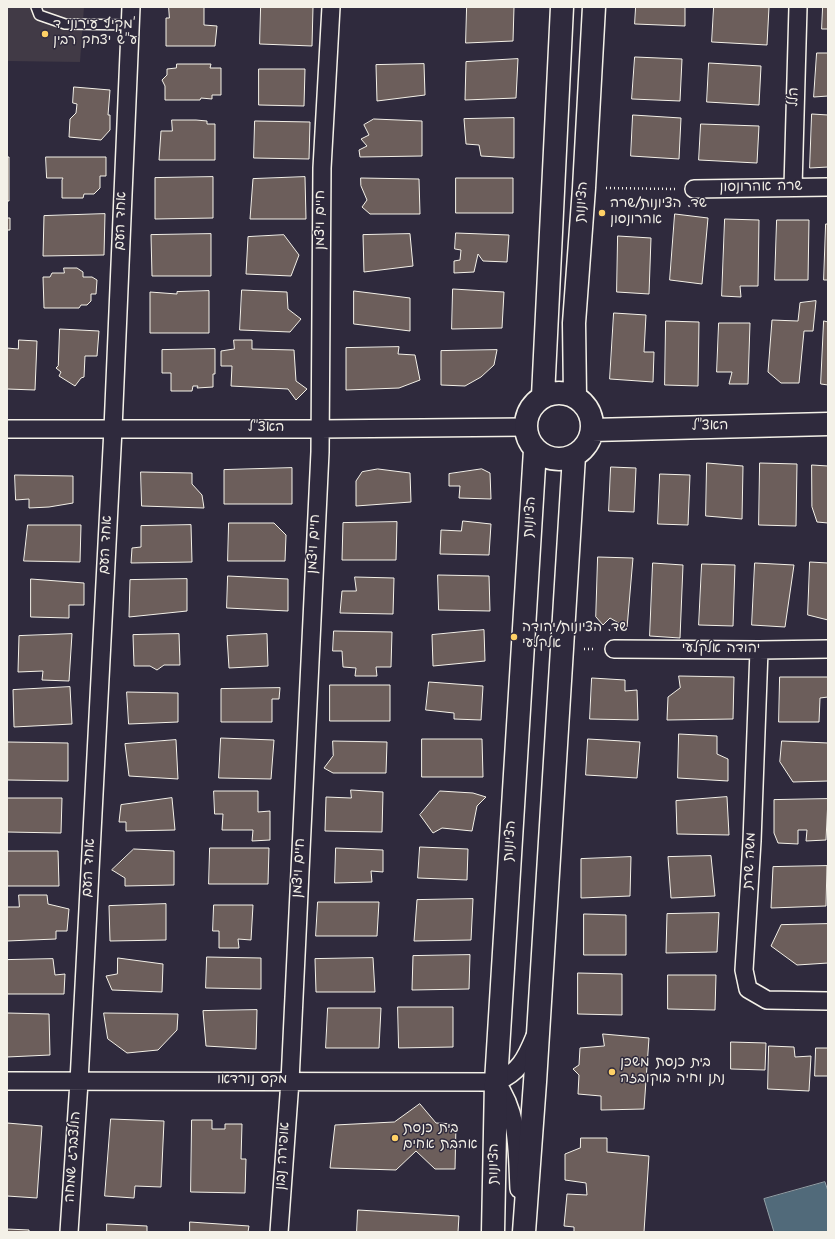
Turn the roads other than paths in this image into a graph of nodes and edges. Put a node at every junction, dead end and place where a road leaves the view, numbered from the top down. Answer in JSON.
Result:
{"nodes":[{"id":1,"x":36,"y":7,"type":"edge"},
{"id":2,"x":131,"y":7,"type":"edge"},
{"id":3,"x":331,"y":7,"type":"edge"},
{"id":4,"x":562,"y":7,"type":"edge"},
{"id":5,"x":594,"y":7,"type":"edge"},
{"id":6,"x":798,"y":7,"type":"edge"},
{"id":7,"x":131,"y":25,"type":"junction"},
{"id":8,"x":828,"y":187,"type":"edge"},
{"id":9,"x":793,"y":188,"type":"junction"},
{"id":10,"x":694,"y":189,"type":"road end"},
{"id":11,"x":543,"y":396,"type":"junction"},
{"id":12,"x":575,"y":396,"type":"junction"},
{"id":13,"x":828,"y":424,"type":"edge"},
{"id":14,"x":525,"y":427,"type":"junction"},
{"id":15,"x":7,"y":429,"type":"edge"},
{"id":16,"x":113,"y":429,"type":"junction"},
{"id":17,"x":320,"y":429,"type":"junction"},
{"id":18,"x":592,"y":430,"type":"junction"},
{"id":19,"x":535,"y":450,"type":"junction"},
{"id":20,"x":574,"y":456,"type":"junction"},
{"id":21,"x":614,"y":649,"type":"dead end"},
{"id":22,"x":828,"y":649,"type":"edge"},
{"id":23,"x":759,"y":650,"type":"junction"},
{"id":24,"x":828,"y":1001,"type":"edge"},
{"id":25,"x":539,"y":1027,"type":"junction"},
{"id":26,"x":7,"y":1081,"type":"edge"},
{"id":27,"x":290,"y":1081,"type":"junction"},
{"id":28,"x":79,"y":1082,"type":"junction"},
{"id":29,"x":496,"y":1082,"type":"junction"},
{"id":30,"x":69,"y":1232,"type":"edge"},
{"id":31,"x":279,"y":1232,"type":"edge"},
{"id":32,"x":493,"y":1232,"type":"edge"},
{"id":33,"x":523,"y":1232,"type":"edge"}],
"edges":[{"from":1,"to":7,"type":"lane"},
{"from":2,"to":7,"type":"street","name":"אחד העם"},
{"from":3,"to":17,"type":"street","name":"חיים ויצמן"},
{"from":4,"to":11,"type":"street"},
{"from":5,"to":12,"type":"street","name":"הציונות"},
{"from":6,"to":9,"type":"street","name":"הלל"},
{"from":7,"to":16,"type":"street","name":"אחד העם"},
{"from":8,"to":9,"type":"street","name":"שרה אהרונסון"},
{"from":9,"to":10,"type":"street","name":"שרה אהרונסון"},
{"from":11,"to":12,"type":"street"},
{"from":11,"to":14,"type":"street"},
{"from":12,"to":18,"type":"street"},
{"from":13,"to":18,"type":"street","name":"האצ\"ל"},
{"from":14,"to":17,"type":"street","name":"האצ\"ל"},
{"from":14,"to":19,"type":"street"},
{"from":15,"to":16,"type":"street","name":"האצ\"ל"},
{"from":16,"to":17,"type":"street","name":"האצ\"ל"},
{"from":16,"to":28,"type":"street","name":"אחד העם"},
{"from":17,"to":27,"type":"street","name":"חיים ויצמן"},
{"from":18,"to":20,"type":"street"},
{"from":19,"to":20,"type":"street"},
{"from":19,"to":29,"type":"street","name":"הציונות"},
{"from":20,"to":25,"type":"street"},
{"from":21,"to":23,"type":"street","name":"יהודה אלקלעי"},
{"from":22,"to":23,"type":"street","name":"יהודה אלקלעי"},
{"from":23,"to":24,"type":"street","name":"משה שרת"},
{"from":25,"to":29,"type":"street","name":"מקס נורדאו"},
{"from":25,"to":33,"type":"street"},
{"from":26,"to":28,"type":"street","name":"מקס נורדאו"},
{"from":27,"to":28,"type":"street","name":"מקס נורדאו"},
{"from":27,"to":29,"type":"street","name":"מקס נורדאו"},
{"from":27,"to":31,"type":"street","name":"אופירה נבון"},
{"from":28,"to":30,"type":"street","name":"הולצברג שמחה"},
{"from":29,"to":32,"type":"street","name":"הציונות"},
{"from":29,"to":33,"type":"street"}]}
